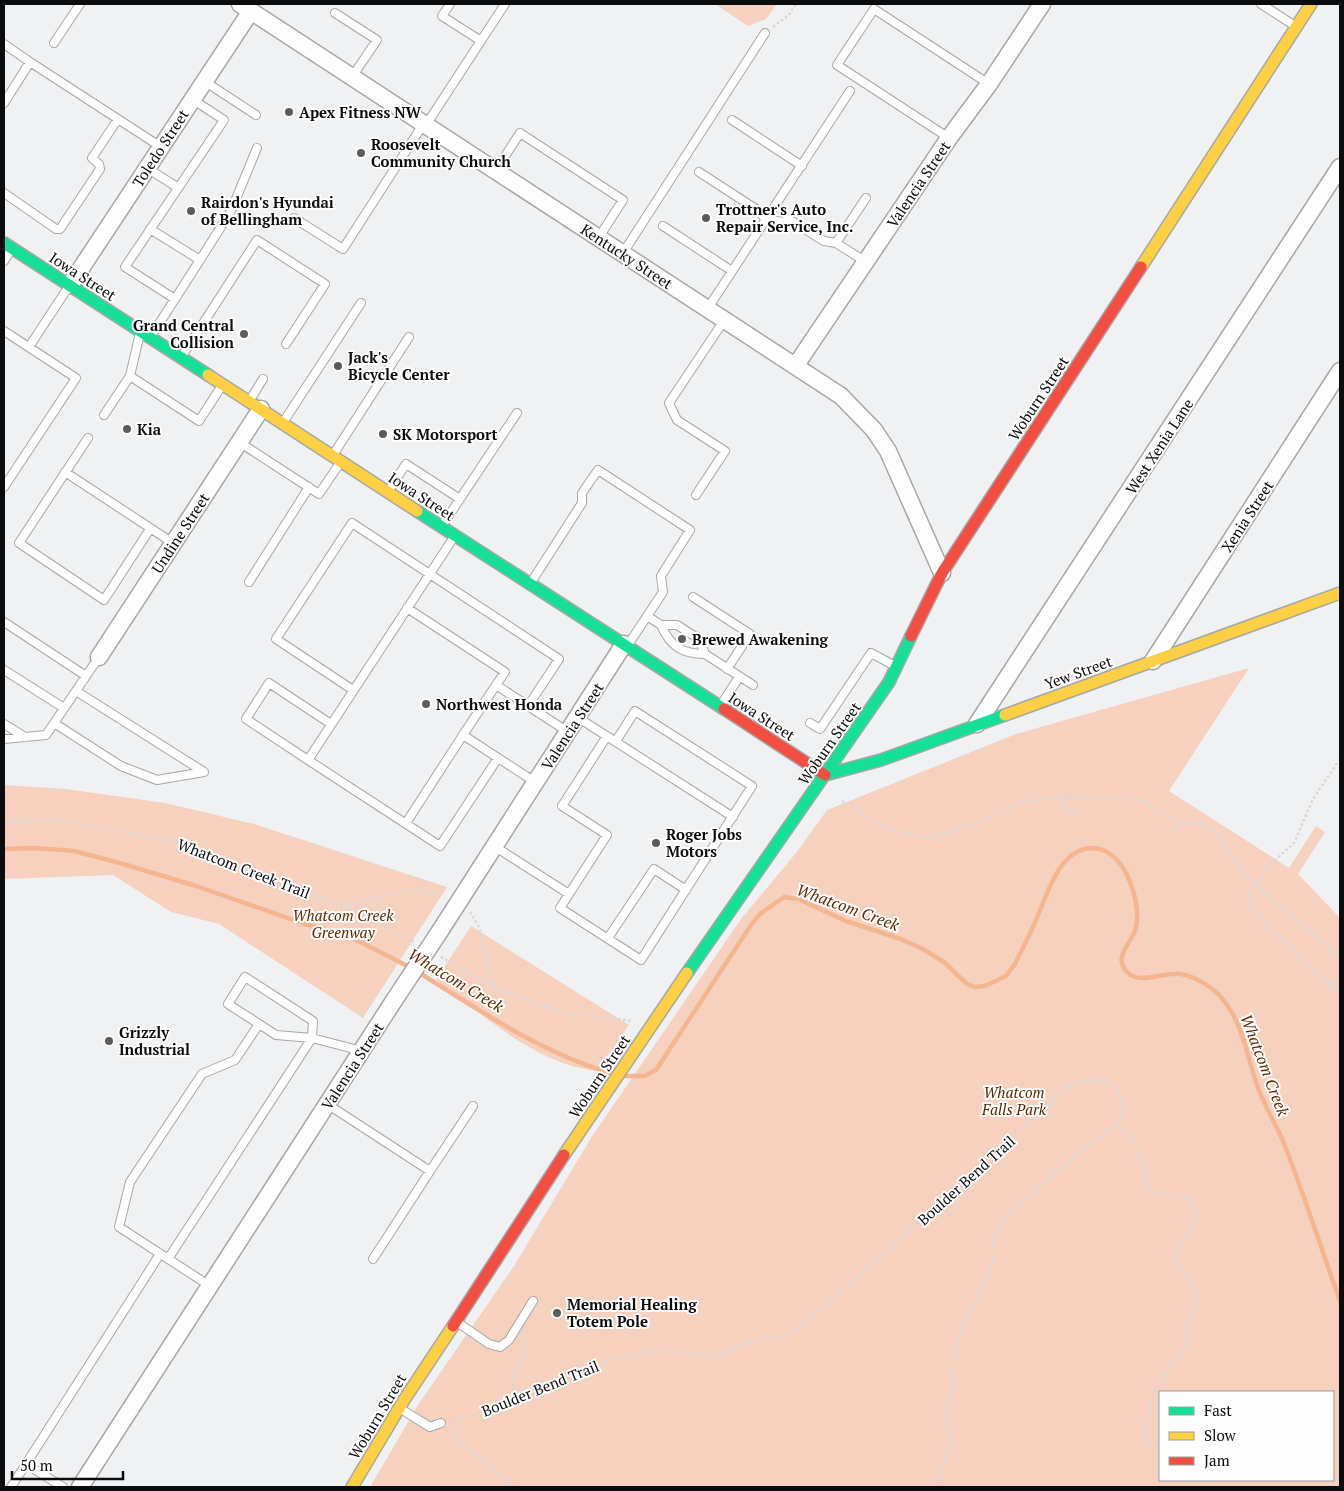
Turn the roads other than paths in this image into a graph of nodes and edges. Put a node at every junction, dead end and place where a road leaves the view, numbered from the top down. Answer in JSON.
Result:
{"nodes":[{"id":1,"x":80,"y":4,"type":"edge"},
{"id":2,"x":450,"y":4,"type":"edge"},
{"id":3,"x":505,"y":4,"type":"edge"},
{"id":4,"x":1042,"y":4,"type":"edge"},
{"id":5,"x":1261,"y":4,"type":"edge"},
{"id":6,"x":1311,"y":4,"type":"edge"},
{"id":7,"x":244,"y":6,"type":"edge"},
{"id":8,"x":335,"y":13,"type":"dead end"},
{"id":9,"x":1296,"y":27,"type":"junction"},
{"id":10,"x":765,"y":33,"type":"road end"},
{"id":11,"x":481,"y":41,"type":"junction"},
{"id":12,"x":4,"y":44,"type":"edge"},
{"id":13,"x":54,"y":44,"type":"dead end"},
{"id":14,"x":30,"y":62,"type":"junction"},
{"id":15,"x":352,"y":77,"type":"junction"},
{"id":16,"x":204,"y":81,"type":"junction"},
{"id":17,"x":989,"y":84,"type":"junction"},
{"id":18,"x":850,"y":91,"type":"dead end"},
{"id":19,"x":192,"y":99,"type":"junction"},
{"id":20,"x":4,"y":103,"type":"edge"},
{"id":21,"x":256,"y":115,"type":"dead end"},
{"id":22,"x":118,"y":119,"type":"junction"},
{"id":23,"x":732,"y":120,"type":"dead end"},
{"id":24,"x":425,"y":124,"type":"junction"},
{"id":25,"x":949,"y":138,"type":"junction"},
{"id":26,"x":161,"y":147,"type":"junction"},
{"id":27,"x":257,"y":148,"type":"dead end"},
{"id":28,"x":802,"y":166,"type":"junction"},
{"id":29,"x":1340,"y":167,"type":"edge"},
{"id":30,"x":147,"y":168,"type":"junction"},
{"id":31,"x":496,"y":170,"type":"junction"},
{"id":32,"x":699,"y":172,"type":"dead end"},
{"id":33,"x":177,"y":187,"type":"junction"},
{"id":34,"x":4,"y":193,"type":"edge"},
{"id":35,"x":866,"y":198,"type":"dead end"},
{"id":36,"x":294,"y":218,"type":"dead end"},
{"id":37,"x":766,"y":220,"type":"junction"},
{"id":38,"x":663,"y":226,"type":"dead end"},
{"id":39,"x":150,"y":228,"type":"junction"},
{"id":40,"x":599,"y":237,"type":"junction"},
{"id":41,"x":836,"y":243,"type":"junction"},
{"id":42,"x":8,"y":245,"type":"edge"},
{"id":43,"x":623,"y":253,"type":"junction"},
{"id":44,"x":200,"y":260,"type":"junction"},
{"id":45,"x":4,"y":261,"type":"edge"},
{"id":46,"x":866,"y":262,"type":"junction"},
{"id":47,"x":732,"y":272,"type":"junction"},
{"id":48,"x":70,"y":285,"type":"junction"},
{"id":49,"x":175,"y":299,"type":"junction"},
{"id":50,"x":361,"y":303,"type":"dead end"},
{"id":51,"x":708,"y":308,"type":"junction"},
{"id":52,"x":725,"y":319,"type":"junction"},
{"id":53,"x":4,"y":330,"type":"edge"},
{"id":54,"x":145,"y":334,"type":"junction"},
{"id":55,"x":409,"y":337,"type":"dead end"},
{"id":56,"x":286,"y":344,"type":"dead end"},
{"id":57,"x":29,"y":347,"type":"junction"},
{"id":58,"x":181,"y":357,"type":"junction"},
{"id":59,"x":796,"y":365,"type":"junction"},
{"id":60,"x":1340,"y":371,"type":"edge"},
{"id":61,"x":130,"y":376,"type":"junction"},
{"id":62,"x":263,"y":380,"type":"dead end"},
{"id":63,"x":222,"y":384,"type":"junction"},
{"id":64,"x":255,"y":405,"type":"junction"},
{"id":65,"x":517,"y":413,"type":"dead end"},
{"id":66,"x":104,"y":415,"type":"dead end"},
{"id":67,"x":282,"y":423,"type":"junction"},
{"id":68,"x":88,"y":438,"type":"dead end"},
{"id":69,"x":239,"y":442,"type":"junction"},
{"id":70,"x":336,"y":458,"type":"junction"},
{"id":71,"x":65,"y":472,"type":"junction"},
{"id":72,"x":4,"y":487,"type":"edge"},
{"id":73,"x":309,"y":487,"type":"junction"},
{"id":74,"x":388,"y":492,"type":"junction"},
{"id":75,"x":696,"y":495,"type":"dead end"},
{"id":76,"x":460,"y":499,"type":"junction"},
{"id":77,"x":442,"y":527,"type":"junction"},
{"id":78,"x":150,"y":529,"type":"junction"},
{"id":79,"x":455,"y":535,"type":"junction"},
{"id":80,"x":173,"y":544,"type":"junction"},
{"id":81,"x":942,"y":573,"type":"junction"},
{"id":82,"x":430,"y":574,"type":"junction"},
{"id":83,"x":249,"y":582,"type":"dead end"},
{"id":84,"x":530,"y":584,"type":"junction"},
{"id":85,"x":1340,"y":593,"type":"edge"},
{"id":86,"x":693,"y":597,"type":"dead end"},
{"id":87,"x":407,"y":608,"type":"junction"},
{"id":88,"x":647,"y":616,"type":"junction"},
{"id":89,"x":4,"y":622,"type":"edge"},
{"id":90,"x":661,"y":625,"type":"junction"},
{"id":91,"x":626,"y":646,"type":"junction"},
{"id":92,"x":706,"y":654,"type":"junction"},
{"id":93,"x":99,"y":657,"type":"joint"},
{"id":94,"x":1153,"y":661,"type":"junction"},
{"id":95,"x":897,"y":666,"type":"junction"},
{"id":96,"x":728,"y":669,"type":"junction"},
{"id":97,"x":4,"y":670,"type":"edge"},
{"id":98,"x":86,"y":676,"type":"junction"},
{"id":99,"x":740,"y":677,"type":"junction"},
{"id":100,"x":496,"y":685,"type":"junction"},
{"id":101,"x":753,"y":686,"type":"dead end"},
{"id":102,"x":354,"y":690,"type":"junction"},
{"id":103,"x":76,"y":691,"type":"junction"},
{"id":104,"x":528,"y":706,"type":"junction"},
{"id":105,"x":720,"y":707,"type":"junction"},
{"id":106,"x":64,"y":708,"type":"junction"},
{"id":107,"x":577,"y":717,"type":"junction"},
{"id":108,"x":54,"y":723,"type":"junction"},
{"id":109,"x":810,"y":723,"type":"dead end"},
{"id":110,"x":4,"y":724,"type":"edge"},
{"id":111,"x":331,"y":724,"type":"junction"},
{"id":112,"x":977,"y":724,"type":"junction"},
{"id":113,"x":568,"y":732,"type":"junction"},
{"id":114,"x":463,"y":735,"type":"junction"},
{"id":115,"x":607,"y":736,"type":"junction"},
{"id":116,"x":24,"y":737,"type":"junction"},
{"id":117,"x":4,"y":739,"type":"edge"},
{"id":118,"x":616,"y":741,"type":"junction"},
{"id":119,"x":498,"y":758,"type":"junction"},
{"id":120,"x":308,"y":760,"type":"junction"},
{"id":121,"x":825,"y":775,"type":"junction"},
{"id":122,"x":535,"y":782,"type":"junction"},
{"id":123,"x":733,"y":817,"type":"junction"},
{"id":124,"x":406,"y":823,"type":"junction"},
{"id":125,"x":494,"y":846,"type":"junction"},
{"id":126,"x":686,"y":890,"type":"junction"},
{"id":127,"x":569,"y":894,"type":"junction"},
{"id":128,"x":608,"y":938,"type":"junction"},
{"id":129,"x":259,"y":1024,"type":"junction"},
{"id":130,"x":312,"y":1038,"type":"junction"},
{"id":131,"x":362,"y":1051,"type":"junction"},
{"id":132,"x":327,"y":1104,"type":"junction"},
{"id":133,"x":473,"y":1106,"type":"dead end"},
{"id":134,"x":430,"y":1172,"type":"junction"},
{"id":135,"x":160,"y":1254,"type":"junction"},
{"id":136,"x":168,"y":1259,"type":"junction"},
{"id":137,"x":372,"y":1259,"type":"dead end"},
{"id":138,"x":210,"y":1286,"type":"junction"},
{"id":139,"x":533,"y":1301,"type":"dead end"},
{"id":140,"x":455,"y":1321,"type":"junction"},
{"id":141,"x":399,"y":1408,"type":"junction"},
{"id":142,"x":441,"y":1423,"type":"road end"},
{"id":143,"x":26,"y":1464,"type":"junction"},
{"id":144,"x":11,"y":1487,"type":"edge"},
{"id":145,"x":63,"y":1487,"type":"edge"},
{"id":146,"x":80,"y":1487,"type":"edge"},
{"id":147,"x":352,"y":1487,"type":"edge"}],
"edges":[{"from":1,"to":13,"type":"lane"},
{"from":2,"to":11,"type":"lane"},
{"from":3,"to":11,"type":"lane"},
{"from":4,"to":17,"type":"street","name":"Valencia Street"},
{"from":5,"to":9,"type":"lane"},
{"from":6,"to":9,"type":"main road","name":"Woburn Street"},
{"from":7,"to":15,"type":"street","name":"Kentucky Street"},
{"from":7,"to":16,"type":"street","name":"Toledo Street"},
{"from":8,"to":15,"type":"lane"},
{"from":9,"to":81,"type":"main road","name":"Woburn Street"},
{"from":10,"to":43,"type":"lane"},
{"from":11,"to":24,"type":"lane"},
{"from":12,"to":14,"type":"lane"},
{"from":14,"to":20,"type":"lane"},
{"from":14,"to":22,"type":"lane"},
{"from":15,"to":24,"type":"street","name":"Kentucky Street"},
{"from":16,"to":19,"type":"street","name":"Toledo Street"},
{"from":16,"to":21,"type":"lane"},
{"from":17,"to":25,"type":"street","name":"Valencia Street"},
{"from":17,"to":25,"type":"lane"},
{"from":18,"to":28,"type":"lane"},
{"from":19,"to":26,"type":"street","name":"Toledo Street"},
{"from":19,"to":33,"type":"lane"},
{"from":22,"to":26,"type":"lane"},
{"from":22,"to":34,"type":"lane"},
{"from":23,"to":28,"type":"lane"},
{"from":24,"to":31,"type":"street","name":"Kentucky Street"},
{"from":24,"to":36,"type":"lane"},
{"from":25,"to":46,"type":"street","name":"Valencia Street"},
{"from":26,"to":30,"type":"street","name":"Toledo Street"},
{"from":27,"to":44,"type":"lane"},
{"from":28,"to":37,"type":"lane"},
{"from":29,"to":112,"type":"street","name":"West Xenia Lane"},
{"from":30,"to":33,"type":"lane"},
{"from":30,"to":48,"type":"street","name":"Toledo Street"},
{"from":31,"to":40,"type":"street","name":"Kentucky Street"},
{"from":31,"to":40,"type":"lane"},
{"from":32,"to":37,"type":"lane"},
{"from":33,"to":39,"type":"lane"},
{"from":35,"to":41,"type":"lane"},
{"from":37,"to":41,"type":"lane"},
{"from":37,"to":47,"type":"lane"},
{"from":38,"to":47,"type":"lane"},
{"from":39,"to":44,"type":"lane"},
{"from":39,"to":49,"type":"lane"},
{"from":40,"to":43,"type":"street","name":"Kentucky Street"},
{"from":41,"to":46,"type":"lane"},
{"from":42,"to":45,"type":"lane"},
{"from":42,"to":48,"type":"main road","name":"Iowa Street"},
{"from":43,"to":51,"type":"street","name":"Kentucky Street"},
{"from":44,"to":49,"type":"lane"},
{"from":46,"to":59,"type":"street","name":"Valencia Street"},
{"from":47,"to":51,"type":"lane"},
{"from":48,"to":54,"type":"main road","name":"Iowa Street"},
{"from":48,"to":57,"type":"lane"},
{"from":49,"to":54,"type":"lane"},
{"from":50,"to":67,"type":"lane"},
{"from":51,"to":52,"type":"street","name":"Kentucky Street"},
{"from":52,"to":59,"type":"street","name":"Kentucky Street"},
{"from":52,"to":75,"type":"lane"},
{"from":53,"to":57,"type":"lane"},
{"from":54,"to":58,"type":"main road","name":"Iowa Street"},
{"from":54,"to":61,"type":"lane"},
{"from":55,"to":70,"type":"lane"},
{"from":56,"to":58,"type":"lane"},
{"from":57,"to":72,"type":"lane"},
{"from":58,"to":63,"type":"main road","name":"Iowa Street"},
{"from":59,"to":81,"type":"street","name":"Kentucky Street"},
{"from":60,"to":94,"type":"street","name":"Xenia Street"},
{"from":61,"to":63,"type":"lane"},
{"from":61,"to":66,"type":"lane"},
{"from":62,"to":64,"type":"lane"},
{"from":63,"to":64,"type":"main road","name":"Iowa Street"},
{"from":64,"to":67,"type":"main road","name":"Iowa Street"},
{"from":64,"to":69,"type":"street","name":"Undine Street"},
{"from":65,"to":76,"type":"lane"},
{"from":67,"to":70,"type":"main road","name":"Iowa Street"},
{"from":68,"to":71,"type":"lane"},
{"from":69,"to":73,"type":"lane"},
{"from":69,"to":80,"type":"street","name":"Undine Street"},
{"from":70,"to":73,"type":"lane"},
{"from":70,"to":74,"type":"main road","name":"Iowa Street"},
{"from":71,"to":78,"type":"lane"},
{"from":71,"to":78,"type":"lane"},
{"from":73,"to":83,"type":"lane"},
{"from":74,"to":76,"type":"lane"},
{"from":74,"to":77,"type":"main road","name":"Iowa Street"},
{"from":76,"to":77,"type":"lane"},
{"from":77,"to":79,"type":"main road","name":"Iowa Street"},
{"from":78,"to":80,"type":"lane"},
{"from":79,"to":82,"type":"lane"},
{"from":79,"to":84,"type":"main road","name":"Iowa Street"},
{"from":80,"to":93,"type":"street","name":"Undine Street"},
{"from":81,"to":95,"type":"main road","name":"Woburn Street"},
{"from":82,"to":87,"type":"lane"},
{"from":82,"to":102,"type":"lane"},
{"from":82,"to":104,"type":"lane"},
{"from":84,"to":88,"type":"lane"},
{"from":84,"to":91,"type":"main road","name":"Iowa Street"},
{"from":85,"to":94,"type":"main road","name":"Yew Street"},
{"from":86,"to":96,"type":"lane"},
{"from":87,"to":100,"type":"lane"},
{"from":87,"to":102,"type":"lane"},
{"from":88,"to":90,"type":"lane"},
{"from":88,"to":91,"type":"lane"},
{"from":89,"to":98,"type":"lane"},
{"from":90,"to":92,"type":"lane"},
{"from":90,"to":92,"type":"lane"},
{"from":91,"to":105,"type":"main road","name":"Iowa Street"},
{"from":91,"to":107,"type":"street","name":"Valencia Street"},
{"from":92,"to":96,"type":"lane"},
{"from":93,"to":98,"type":"lane"},
{"from":94,"to":112,"type":"main road","name":"Yew Street"},
{"from":95,"to":109,"type":"lane"},
{"from":95,"to":121,"type":"main road","name":"Woburn Street"},
{"from":96,"to":99,"type":"lane"},
{"from":97,"to":106,"type":"lane"},
{"from":98,"to":103,"type":"lane"},
{"from":99,"to":101,"type":"lane"},
{"from":99,"to":105,"type":"lane"},
{"from":100,"to":104,"type":"lane"},
{"from":100,"to":114,"type":"lane"},
{"from":102,"to":111,"type":"lane"},
{"from":103,"to":106,"type":"lane"},
{"from":103,"to":108,"type":"lane"},
{"from":104,"to":113,"type":"lane"},
{"from":105,"to":121,"type":"main road","name":"Iowa Street"},
{"from":106,"to":108,"type":"lane"},
{"from":107,"to":113,"type":"street","name":"Valencia Street"},
{"from":107,"to":115,"type":"lane"},
{"from":108,"to":116,"type":"lane"},
{"from":110,"to":116,"type":"lane"},
{"from":111,"to":120,"type":"lane"},
{"from":111,"to":120,"type":"lane"},
{"from":112,"to":121,"type":"main road","name":"Yew Street"},
{"from":113,"to":122,"type":"street","name":"Valencia Street"},
{"from":114,"to":119,"type":"lane"},
{"from":114,"to":124,"type":"lane"},
{"from":115,"to":118,"type":"lane"},
{"from":115,"to":127,"type":"lane"},
{"from":116,"to":117,"type":"lane"},
{"from":118,"to":123,"type":"lane"},
{"from":118,"to":123,"type":"lane"},
{"from":119,"to":122,"type":"lane"},
{"from":119,"to":124,"type":"lane"},
{"from":120,"to":124,"type":"lane"},
{"from":121,"to":140,"type":"main road","name":"Woburn Street"},
{"from":122,"to":125,"type":"street","name":"Valencia Street"},
{"from":123,"to":126,"type":"lane"},
{"from":125,"to":127,"type":"lane"},
{"from":125,"to":131,"type":"street","name":"Valencia Street","bridge":true},
{"from":126,"to":128,"type":"lane"},
{"from":126,"to":128,"type":"lane"},
{"from":127,"to":128,"type":"lane"},
{"from":129,"to":130,"type":"lane"},
{"from":129,"to":130,"type":"lane"},
{"from":129,"to":135,"type":"lane"},
{"from":130,"to":131,"type":"lane"},
{"from":130,"to":136,"type":"lane"},
{"from":131,"to":132,"type":"street","name":"Valencia Street"},
{"from":132,"to":134,"type":"lane"},
{"from":132,"to":138,"type":"street","name":"Valencia Street"},
{"from":133,"to":134,"type":"lane"},
{"from":134,"to":137,"type":"lane"},
{"from":135,"to":136,"type":"lane"},
{"from":135,"to":143,"type":"lane"},
{"from":136,"to":138,"type":"lane"},
{"from":138,"to":146,"type":"street","name":"Valencia Street"},
{"from":139,"to":140,"type":"lane"},
{"from":140,"to":141,"type":"main road","name":"Woburn Street"},
{"from":141,"to":142,"type":"lane"},
{"from":141,"to":147,"type":"main road","name":"Woburn Street"},
{"from":143,"to":144,"type":"lane"},
{"from":143,"to":145,"type":"lane"}]}
